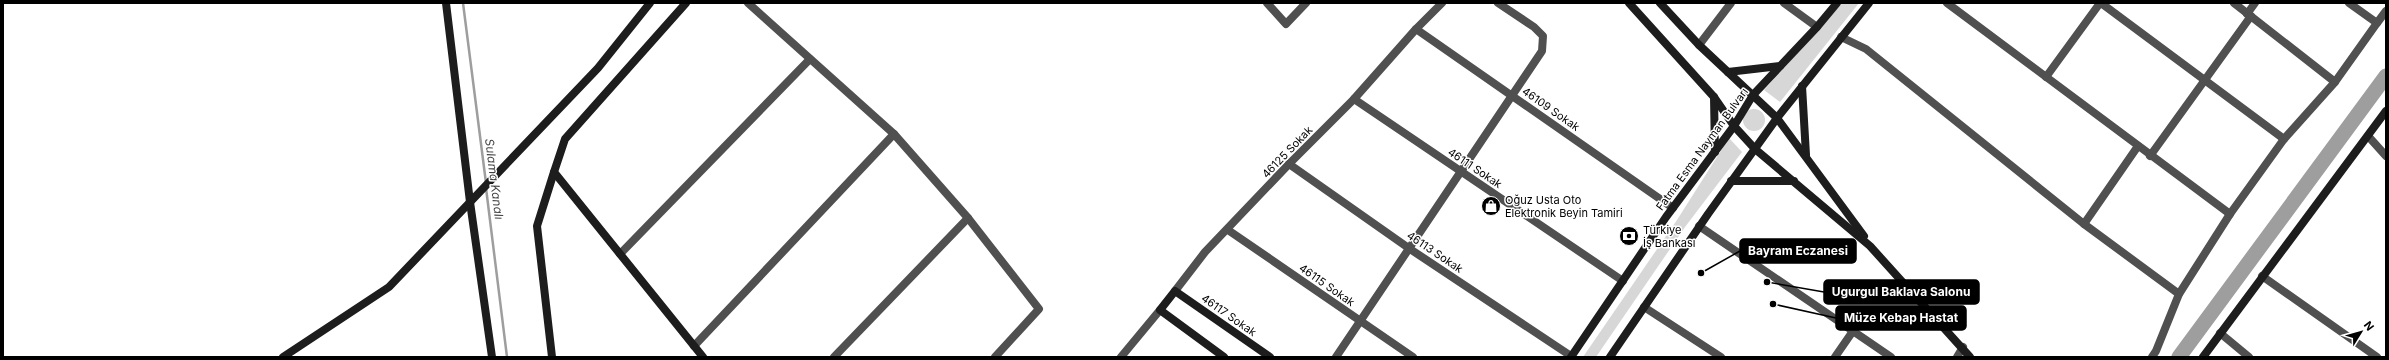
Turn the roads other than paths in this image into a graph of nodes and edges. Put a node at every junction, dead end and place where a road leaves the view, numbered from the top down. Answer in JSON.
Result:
{"nodes":[{"id":1,"x":446,"y":3,"type":"edge"},
{"id":2,"x":650,"y":3,"type":"edge"},
{"id":3,"x":686,"y":3,"type":"edge"},
{"id":4,"x":748,"y":3,"type":"edge"},
{"id":5,"x":1268,"y":3,"type":"edge"},
{"id":6,"x":1306,"y":3,"type":"edge"},
{"id":7,"x":1442,"y":3,"type":"edge"},
{"id":8,"x":1498,"y":3,"type":"edge"},
{"id":9,"x":1629,"y":3,"type":"edge"},
{"id":10,"x":1660,"y":3,"type":"edge"},
{"id":11,"x":1731,"y":3,"type":"edge"},
{"id":12,"x":1784,"y":3,"type":"edge"},
{"id":13,"x":1837,"y":3,"type":"edge"},
{"id":14,"x":1869,"y":3,"type":"edge"},
{"id":15,"x":1946,"y":3,"type":"edge"},
{"id":16,"x":2100,"y":3,"type":"edge"},
{"id":17,"x":2234,"y":3,"type":"edge"},
{"id":18,"x":2255,"y":3,"type":"edge"},
{"id":19,"x":2349,"y":3,"type":"edge"},
{"id":20,"x":2112,"y":6,"type":"edge"},
{"id":21,"x":2386,"y":11,"type":"edge"},
{"id":22,"x":2249,"y":15,"type":"junction"},
{"id":23,"x":2377,"y":23,"type":"junction"},
{"id":24,"x":1817,"y":27,"type":"junction"},
{"id":25,"x":1416,"y":29,"type":"junction"},
{"id":26,"x":1841,"y":37,"type":"junction"},
{"id":27,"x":1699,"y":45,"type":"junction"},
{"id":28,"x":810,"y":58,"type":"junction"},
{"id":29,"x":1780,"y":66,"type":"junction"},
{"id":30,"x":1728,"y":72,"type":"junction"},
{"id":31,"x":2046,"y":77,"type":"junction"},
{"id":32,"x":2204,"y":82,"type":"junction"},
{"id":33,"x":2335,"y":82,"type":"junction"},
{"id":34,"x":1802,"y":86,"type":"junction"},
{"id":35,"x":1753,"y":95,"type":"junction"},
{"id":36,"x":1512,"y":96,"type":"junction"},
{"id":37,"x":1714,"y":97,"type":"junction"},
{"id":38,"x":1354,"y":99,"type":"junction"},
{"id":39,"x":2386,"y":112,"type":"edge"},
{"id":40,"x":1777,"y":118,"type":"junction"},
{"id":41,"x":1734,"y":126,"type":"junction"},
{"id":42,"x":894,"y":134,"type":"junction"},
{"id":43,"x":2368,"y":136,"type":"junction"},
{"id":44,"x":2284,"y":139,"type":"junction"},
{"id":45,"x":2138,"y":146,"type":"junction"},
{"id":46,"x":1755,"y":149,"type":"junction"},
{"id":47,"x":1715,"y":152,"type":"junction"},
{"id":48,"x":1806,"y":155,"type":"junction"},
{"id":49,"x":2150,"y":156,"type":"junction"},
{"id":50,"x":2386,"y":156,"type":"edge"},
{"id":51,"x":1289,"y":164,"type":"junction"},
{"id":52,"x":554,"y":172,"type":"junction"},
{"id":53,"x":1461,"y":172,"type":"junction"},
{"id":54,"x":1731,"y":181,"type":"junction"},
{"id":55,"x":1794,"y":181,"type":"junction"},
{"id":56,"x":470,"y":202,"type":"junction"},
{"id":57,"x":1673,"y":208,"type":"junction"},
{"id":58,"x":2230,"y":214,"type":"junction"},
{"id":59,"x":968,"y":218,"type":"junction"},
{"id":60,"x":2084,"y":224,"type":"junction"},
{"id":61,"x":1699,"y":226,"type":"junction"},
{"id":62,"x":1228,"y":230,"type":"junction"},
{"id":63,"x":1870,"y":246,"type":"junction"},
{"id":64,"x":1410,"y":249,"type":"junction"},
{"id":65,"x":620,"y":254,"type":"junction"},
{"id":66,"x":2262,"y":276,"type":"junction"},
{"id":67,"x":1623,"y":281,"type":"junction"},
{"id":68,"x":1175,"y":291,"type":"junction"},
{"id":69,"x":2180,"y":294,"type":"junction"},
{"id":70,"x":1644,"y":307,"type":"junction"},
{"id":71,"x":1160,"y":310,"type":"junction"},
{"id":72,"x":1360,"y":322,"type":"junction"},
{"id":73,"x":1852,"y":331,"type":"junction"},
{"id":74,"x":2220,"y":333,"type":"junction"},
{"id":75,"x":694,"y":346,"type":"junction"},
{"id":76,"x":1963,"y":347,"type":"junction"},
{"id":77,"x":284,"y":357,"type":"edge"},
{"id":78,"x":492,"y":357,"type":"edge"},
{"id":79,"x":552,"y":357,"type":"edge"},
{"id":80,"x":703,"y":357,"type":"edge"},
{"id":81,"x":834,"y":357,"type":"edge"},
{"id":82,"x":994,"y":357,"type":"edge"},
{"id":83,"x":1121,"y":357,"type":"edge"},
{"id":84,"x":1224,"y":357,"type":"edge"},
{"id":85,"x":1270,"y":357,"type":"edge"},
{"id":86,"x":1336,"y":357,"type":"edge"},
{"id":87,"x":1413,"y":357,"type":"edge"},
{"id":88,"x":1571,"y":357,"type":"edge"},
{"id":89,"x":1610,"y":357,"type":"edge"},
{"id":90,"x":1720,"y":357,"type":"edge"},
{"id":91,"x":1834,"y":357,"type":"edge"},
{"id":92,"x":1890,"y":357,"type":"edge"},
{"id":93,"x":1957,"y":357,"type":"edge"},
{"id":94,"x":1970,"y":357,"type":"edge"},
{"id":95,"x":2152,"y":357,"type":"edge"},
{"id":96,"x":2203,"y":357,"type":"edge"},
{"id":97,"x":2249,"y":357,"type":"edge"},
{"id":98,"x":2377,"y":357,"type":"edge"}],
"edges":[{"from":1,"to":56,"type":"street"},
{"from":2,"to":56,"type":"street"},
{"from":3,"to":52,"type":"street"},
{"from":4,"to":28,"type":"street"},
{"from":5,"to":6,"type":"street"},
{"from":7,"to":25,"type":"street","name":"46125 Sokak"},
{"from":8,"to":36,"type":"street"},
{"from":9,"to":37,"type":"street"},
{"from":10,"to":27,"type":"street"},
{"from":11,"to":27,"type":"street"},
{"from":12,"to":24,"type":"street"},
{"from":13,"to":24,"type":"street","name":"Fatma Esma Nayman Bulvarı"},
{"from":14,"to":26,"type":"street"},
{"from":15,"to":31,"type":"street"},
{"from":16,"to":20,"type":"street"},
{"from":16,"to":31,"type":"street"},
{"from":17,"to":22,"type":"street"},
{"from":18,"to":22,"type":"street"},
{"from":19,"to":23,"type":"street"},
{"from":20,"to":32,"type":"street"},
{"from":21,"to":23,"type":"street"},
{"from":22,"to":32,"type":"street"},
{"from":22,"to":33,"type":"street"},
{"from":23,"to":33,"type":"street"},
{"from":24,"to":29,"type":"street","name":"Fatma Esma Nayman Bulvarı"},
{"from":25,"to":36,"type":"street","name":"46109 Sokak"},
{"from":25,"to":38,"type":"street","name":"46125 Sokak"},
{"from":26,"to":34,"type":"street"},
{"from":26,"to":60,"type":"street"},
{"from":27,"to":30,"type":"street"},
{"from":28,"to":42,"type":"street"},
{"from":28,"to":65,"type":"street"},
{"from":29,"to":30,"type":"street"},
{"from":29,"to":35,"type":"street","name":"Fatma Esma Nayman Bulvarı"},
{"from":30,"to":35,"type":"street"},
{"from":31,"to":45,"type":"street"},
{"from":32,"to":44,"type":"street"},
{"from":32,"to":49,"type":"street"},
{"from":33,"to":44,"type":"street"},
{"from":34,"to":40,"type":"street"},
{"from":34,"to":48,"type":"street"},
{"from":35,"to":40,"type":"street"},
{"from":35,"to":41,"type":"street","name":"Fatma Esma Nayman Bulvarı"},
{"from":36,"to":53,"type":"street"},
{"from":36,"to":57,"type":"street","name":"46109 Sokak"},
{"from":37,"to":41,"type":"street"},
{"from":37,"to":47,"type":"street"},
{"from":38,"to":51,"type":"street","name":"46125 Sokak"},
{"from":38,"to":53,"type":"street","name":"46111 Sokak"},
{"from":39,"to":43,"type":"street"},
{"from":40,"to":46,"type":"street"},
{"from":40,"to":48,"type":"street"},
{"from":41,"to":46,"type":"street"},
{"from":41,"to":47,"type":"street","name":"Fatma Esma Nayman Bulvarı"},
{"from":42,"to":59,"type":"street"},
{"from":42,"to":75,"type":"street"},
{"from":43,"to":50,"type":"street"},
{"from":43,"to":66,"type":"street"},
{"from":44,"to":58,"type":"street"},
{"from":45,"to":49,"type":"street"},
{"from":45,"to":60,"type":"street"},
{"from":46,"to":54,"type":"street"},
{"from":46,"to":55,"type":"street"},
{"from":47,"to":57,"type":"street","name":"Fatma Esma Nayman Bulvarı"},
{"from":48,"to":63,"type":"street"},
{"from":49,"to":58,"type":"street"},
{"from":51,"to":62,"type":"street","name":"46125 Sokak"},
{"from":51,"to":64,"type":"street","name":"46113 Sokak"},
{"from":52,"to":65,"type":"street"},
{"from":52,"to":79,"type":"street"},
{"from":53,"to":64,"type":"street"},
{"from":53,"to":67,"type":"street","name":"46111 Sokak"},
{"from":54,"to":55,"type":"street"},
{"from":54,"to":61,"type":"street"},
{"from":55,"to":63,"type":"street"},
{"from":56,"to":77,"type":"street"},
{"from":56,"to":78,"type":"street"},
{"from":57,"to":67,"type":"street","name":"Fatma Esma Nayman Bulvarı"},
{"from":58,"to":69,"type":"street"},
{"from":59,"to":81,"type":"street"},
{"from":59,"to":82,"type":"street"},
{"from":60,"to":69,"type":"street"},
{"from":61,"to":70,"type":"street"},
{"from":61,"to":73,"type":"street"},
{"from":62,"to":68,"type":"street","name":"46125 Sokak"},
{"from":62,"to":72,"type":"street","name":"46115 Sokak"},
{"from":63,"to":76,"type":"street"},
{"from":64,"to":72,"type":"street"},
{"from":64,"to":88,"type":"street","name":"46113 Sokak"},
{"from":65,"to":75,"type":"street"},
{"from":66,"to":74,"type":"street"},
{"from":66,"to":98,"type":"street"},
{"from":67,"to":88,"type":"street","name":"Fatma Esma Nayman Bulvarı"},
{"from":68,"to":71,"type":"street"},
{"from":68,"to":85,"type":"street","name":"46117 Sokak"},
{"from":69,"to":95,"type":"street"},
{"from":70,"to":89,"type":"street"},
{"from":70,"to":90,"type":"street"},
{"from":71,"to":83,"type":"street"},
{"from":71,"to":84,"type":"street"},
{"from":72,"to":86,"type":"street"},
{"from":72,"to":87,"type":"street","name":"46115 Sokak"},
{"from":73,"to":91,"type":"street"},
{"from":73,"to":92,"type":"street"},
{"from":74,"to":96,"type":"street"},
{"from":74,"to":97,"type":"street"},
{"from":75,"to":80,"type":"street"},
{"from":76,"to":93,"type":"street"},
{"from":76,"to":94,"type":"street"}]}
